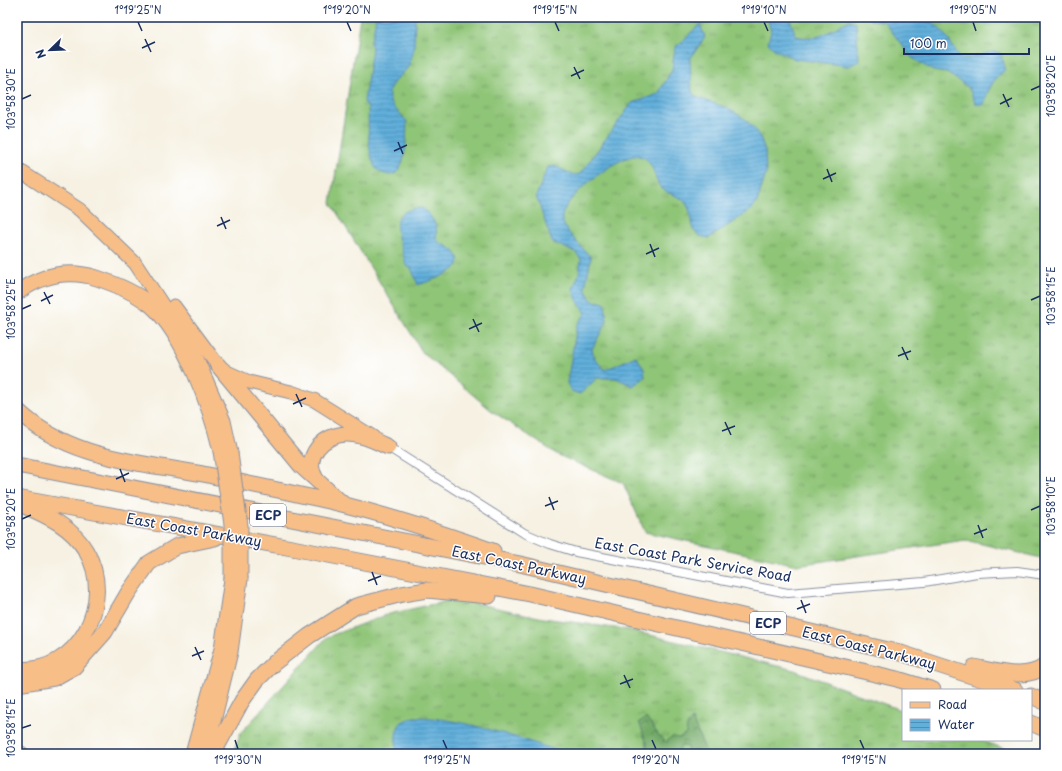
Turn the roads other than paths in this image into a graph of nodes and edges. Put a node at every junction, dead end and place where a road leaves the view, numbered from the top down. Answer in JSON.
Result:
{"nodes":[{"id":1,"x":17,"y":169,"type":"edge"},
{"id":2,"x":136,"y":263,"type":"junction"},
{"id":3,"x":17,"y":293,"type":"edge"},
{"id":4,"x":217,"y":364,"type":"junction"},
{"id":5,"x":17,"y":410,"type":"edge"},
{"id":6,"x":388,"y":447,"type":"junction"},
{"id":7,"x":226,"y":452,"type":"junction"},
{"id":8,"x":17,"y":465,"type":"edge"},
{"id":9,"x":319,"y":485,"type":"junction"},
{"id":10,"x":17,"y":498,"type":"edge"},
{"id":11,"x":17,"y":502,"type":"edge"},
{"id":12,"x":344,"y":505,"type":"junction"},
{"id":13,"x":226,"y":536,"type":"junction"},
{"id":14,"x":520,"y":564,"type":"junction"},
{"id":15,"x":1045,"y":575,"type":"edge"},
{"id":16,"x":236,"y":579,"type":"junction"},
{"id":17,"x":530,"y":594,"type":"junction"},
{"id":18,"x":901,"y":654,"type":"junction"},
{"id":19,"x":1045,"y":666,"type":"edge"},
{"id":20,"x":17,"y":669,"type":"edge"},
{"id":21,"x":17,"y":684,"type":"edge"},
{"id":22,"x":930,"y":689,"type":"edge"},
{"id":23,"x":1012,"y":689,"type":"edge"},
{"id":24,"x":1032,"y":696,"type":"edge"},
{"id":25,"x":1045,"y":702,"type":"edge"},
{"id":26,"x":1032,"y":723,"type":"edge"},
{"id":27,"x":1045,"y":729,"type":"edge"},
{"id":28,"x":17,"y":751,"type":"edge"},
{"id":29,"x":21,"y":754,"type":"edge"},
{"id":30,"x":193,"y":754,"type":"edge"},
{"id":31,"x":206,"y":754,"type":"edge"},
{"id":32,"x":213,"y":754,"type":"edge"}],
"edges":[{"from":1,"to":2,"type":"main road"},
{"from":2,"to":4,"type":"main road"},
{"from":2,"to":7,"type":"main road"},
{"from":3,"to":7,"type":"highway"},
{"from":4,"to":6,"type":"main road"},
{"from":4,"to":9,"type":"highway"},
{"from":5,"to":12,"type":"highway"},
{"from":6,"to":9,"type":"highway"},
{"from":6,"to":15,"type":"street","name":"East Coast Park Service Road"},
{"from":7,"to":16,"type":"highway","bridge":true},
{"from":8,"to":14,"type":"highway","name":"East Coast Parkway","number":"ECP"},
{"from":9,"to":12,"type":"highway"},
{"from":10,"to":13,"type":"highway","name":"East Coast Parkway","number":"ECP"},
{"from":11,"to":20,"type":"highway"},
{"from":12,"to":14,"type":"highway"},
{"from":13,"to":17,"type":"highway","name":"East Coast Parkway","number":"ECP"},
{"from":13,"to":21,"type":"highway"},
{"from":14,"to":18,"type":"highway","name":"East Coast Parkway","number":"ECP"},
{"from":16,"to":30,"type":"highway"},
{"from":16,"to":31,"type":"main road"},
{"from":17,"to":22,"type":"highway","name":"East Coast Parkway","number":"ECP"},
{"from":17,"to":32,"type":"highway"},
{"from":18,"to":19,"type":"highway"},
{"from":18,"to":23,"type":"highway","name":"East Coast Parkway","number":"ECP"},
{"from":24,"to":25,"type":"highway"},
{"from":26,"to":27,"type":"highway"},
{"from":28,"to":29,"type":"highway"}]}
